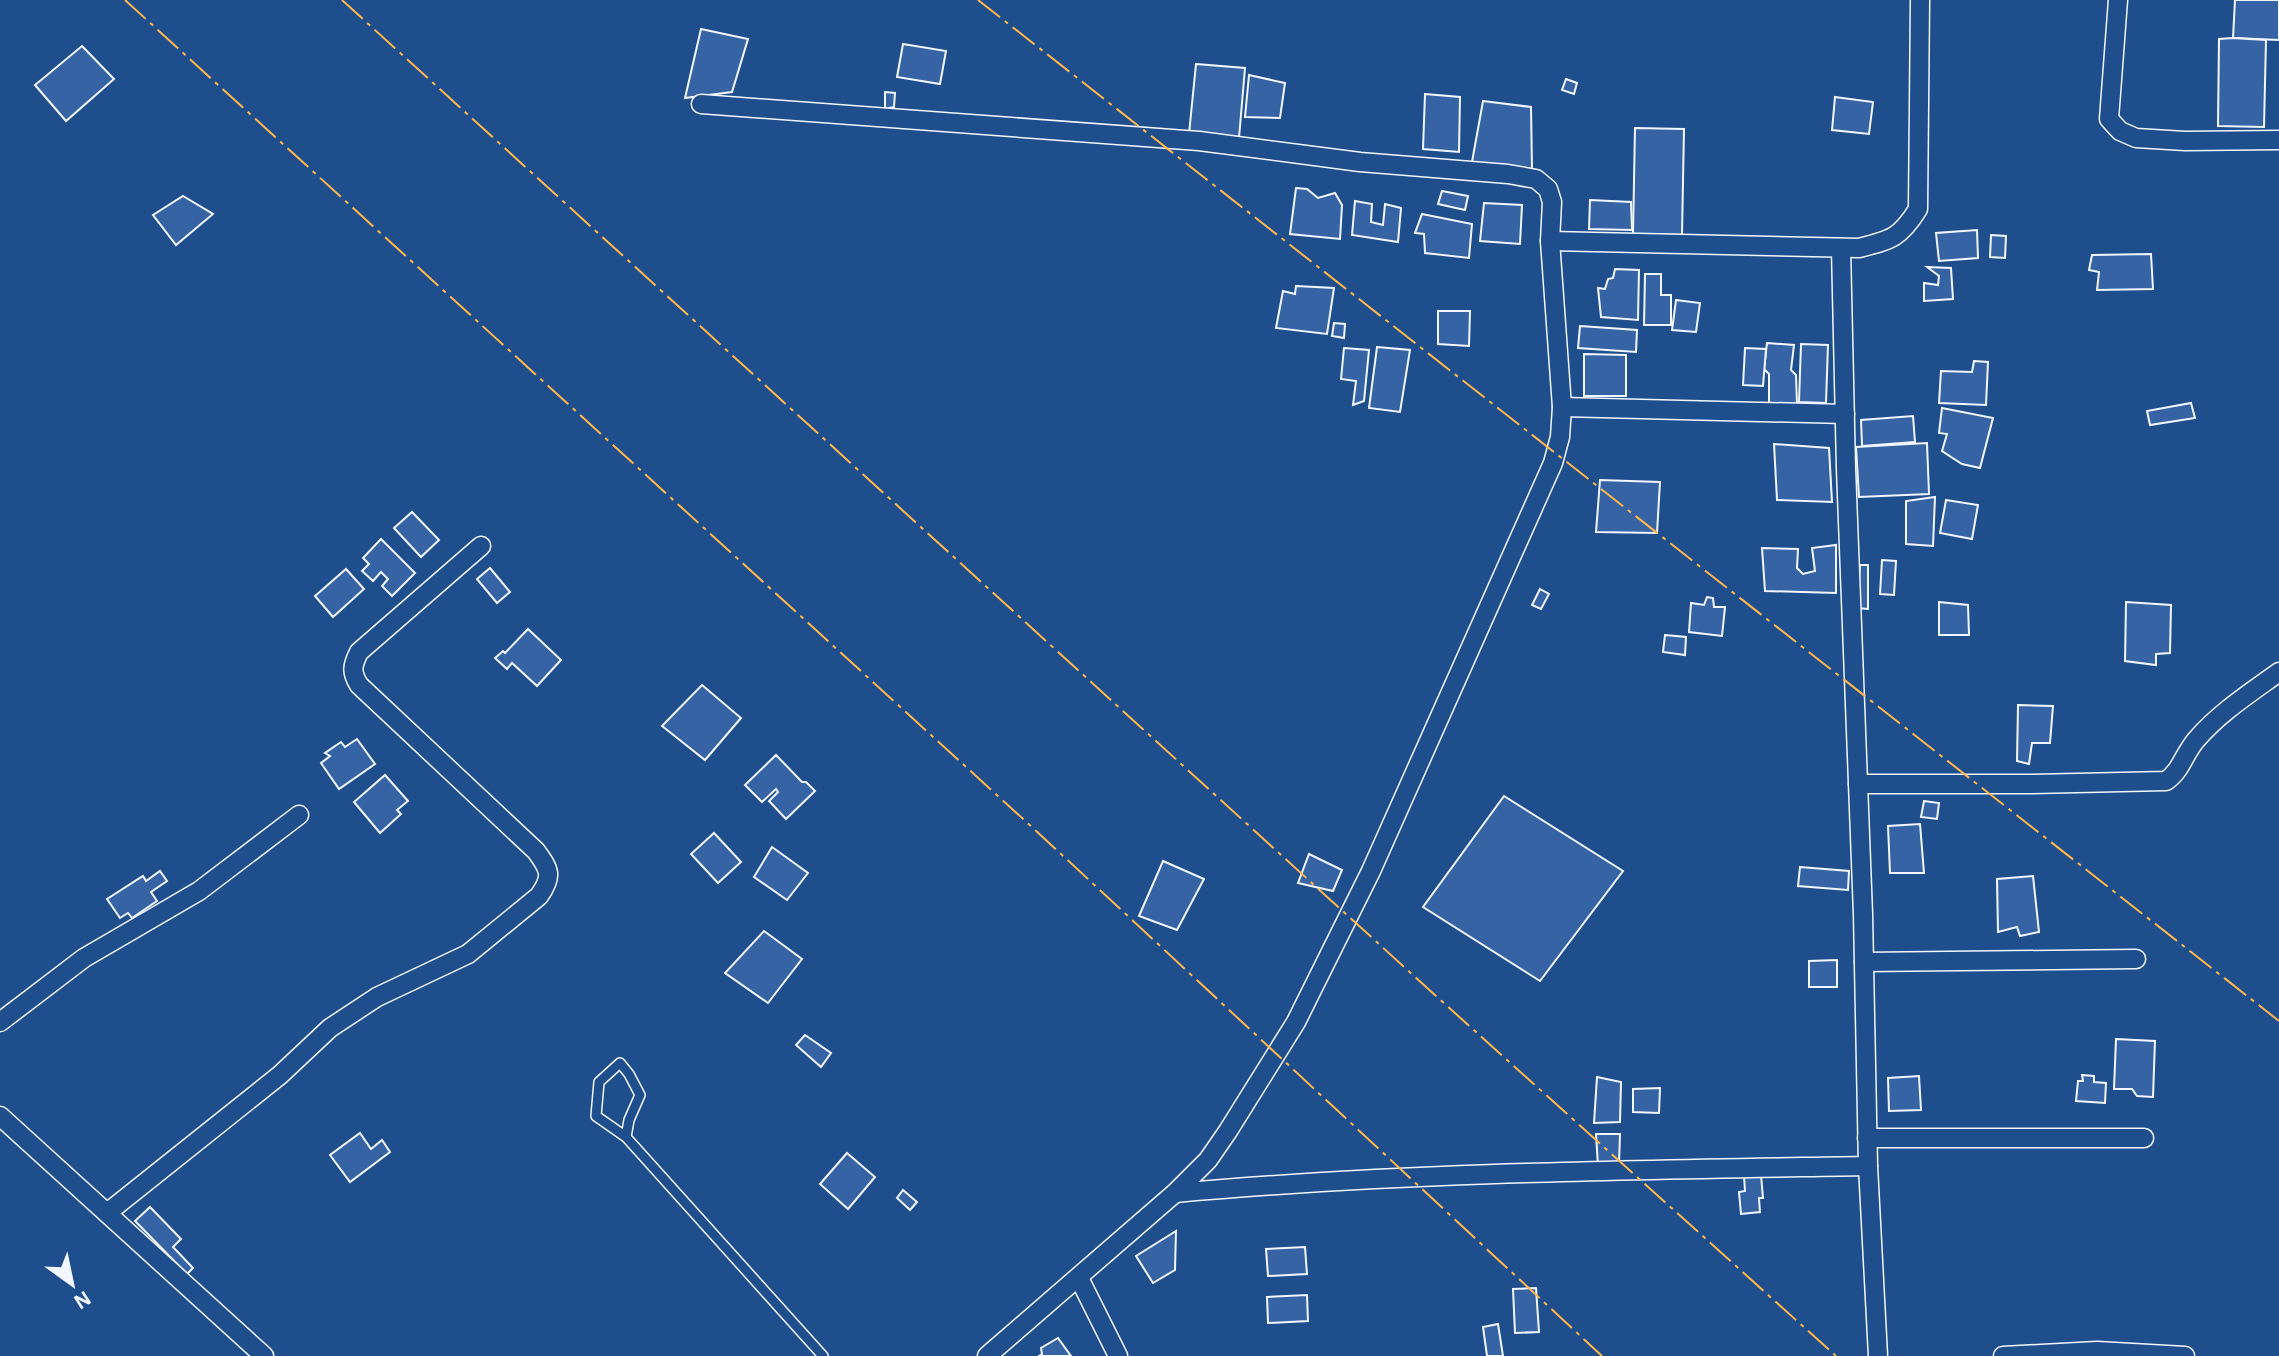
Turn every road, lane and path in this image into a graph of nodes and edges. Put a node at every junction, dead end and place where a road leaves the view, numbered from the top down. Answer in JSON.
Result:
{"nodes":[{"id":1,"x":1920,"y":0,"type":"edge"},
{"id":2,"x":2118,"y":0,"type":"edge"},
{"id":3,"x":701,"y":104,"type":"dead end"},
{"id":4,"x":2279,"y":140,"type":"edge"},
{"id":5,"x":1550,"y":241,"type":"junction"},
{"id":6,"x":1841,"y":248,"type":"junction"},
{"id":7,"x":1562,"y":407,"type":"junction"},
{"id":8,"x":1845,"y":414,"type":"junction"},
{"id":9,"x":481,"y":546,"type":"dead end"},
{"id":10,"x":2279,"y":672,"type":"edge"},
{"id":11,"x":1858,"y":784,"type":"junction"},
{"id":12,"x":299,"y":815,"type":"dead end"},
{"id":13,"x":2136,"y":959,"type":"dead end"},
{"id":14,"x":1864,"y":962,"type":"junction"},
{"id":15,"x":0,"y":1022,"type":"edge"},
{"id":16,"x":0,"y":1116,"type":"edge"},
{"id":17,"x":626,"y":1137,"type":"junction"},
{"id":18,"x":1867,"y":1138,"type":"junction"},
{"id":19,"x":2144,"y":1138,"type":"dead end"},
{"id":20,"x":1868,"y":1166,"type":"junction"},
{"id":21,"x":1175,"y":1193,"type":"junction"},
{"id":22,"x":107,"y":1213,"type":"junction"},
{"id":23,"x":1079,"y":1278,"type":"junction"},
{"id":24,"x":264,"y":1356,"type":"edge"},
{"id":25,"x":823,"y":1356,"type":"edge"},
{"id":26,"x":987,"y":1356,"type":"edge"},
{"id":27,"x":1118,"y":1356,"type":"edge"},
{"id":28,"x":1878,"y":1356,"type":"edge"},
{"id":29,"x":2003,"y":1356,"type":"edge"},
{"id":30,"x":2185,"y":1356,"type":"edge"}],
"edges":[{"from":1,"to":6,"type":"street"},
{"from":2,"to":4,"type":"street"},
{"from":3,"to":5,"type":"street"},
{"from":5,"to":6,"type":"street"},
{"from":5,"to":7,"type":"street"},
{"from":6,"to":8,"type":"street"},
{"from":7,"to":8,"type":"street"},
{"from":7,"to":21,"type":"street"},
{"from":8,"to":11,"type":"street"},
{"from":9,"to":22,"type":"street"},
{"from":10,"to":11,"type":"street"},
{"from":11,"to":14,"type":"street"},
{"from":12,"to":15,"type":"street"},
{"from":13,"to":14,"type":"street"},
{"from":14,"to":18,"type":"street"},
{"from":16,"to":22,"type":"street"},
{"from":17,"to":17,"type":"lane"},
{"from":17,"to":25,"type":"lane"},
{"from":18,"to":19,"type":"street"},
{"from":18,"to":20,"type":"street"},
{"from":20,"to":21,"type":"street"},
{"from":20,"to":28,"type":"street"},
{"from":21,"to":23,"type":"street"},
{"from":22,"to":24,"type":"street"},
{"from":23,"to":26,"type":"street"},
{"from":23,"to":27,"type":"street"},
{"from":29,"to":30,"type":"street"}]}
